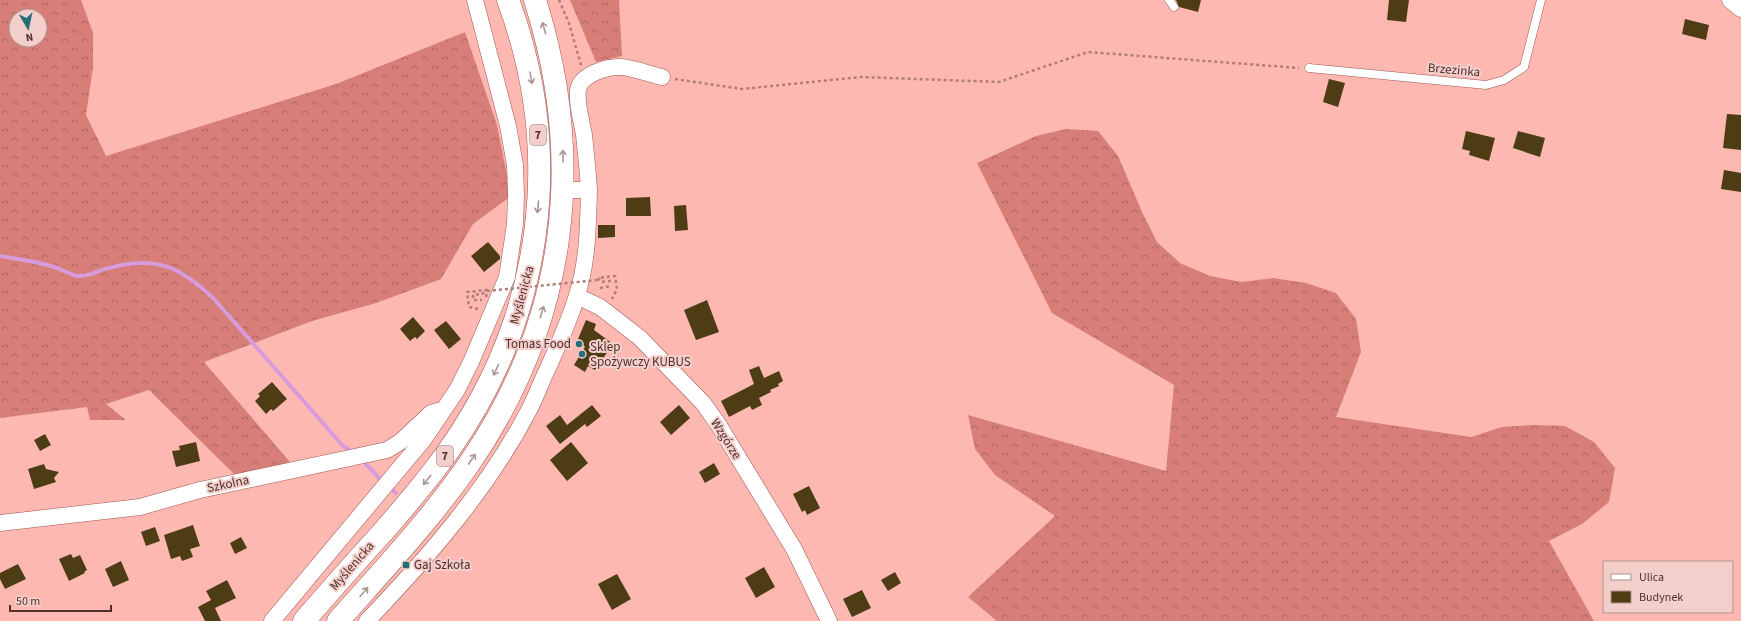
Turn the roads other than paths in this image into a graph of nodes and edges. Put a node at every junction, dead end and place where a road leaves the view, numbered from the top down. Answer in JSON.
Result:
{"nodes":[{"id":1,"x":475,"y":0,"type":"edge"},
{"id":2,"x":508,"y":0,"type":"edge"},
{"id":3,"x":535,"y":0,"type":"edge"},
{"id":4,"x":1542,"y":0,"type":"edge"},
{"id":5,"x":1730,"y":0,"type":"edge"},
{"id":6,"x":1741,"y":9,"type":"edge"},
{"id":7,"x":1309,"y":68,"type":"road end"},
{"id":8,"x":662,"y":77,"type":"road end"},
{"id":9,"x":563,"y":190,"type":"junction"},
{"id":10,"x":589,"y":190,"type":"junction"},
{"id":11,"x":577,"y":296,"type":"junction"},
{"id":12,"x":530,"y":349,"type":"junction"},
{"id":13,"x":554,"y":355,"type":"junction"},
{"id":14,"x":442,"y":413,"type":"junction"},
{"id":15,"x":0,"y":523,"type":"edge"},
{"id":16,"x":272,"y":621,"type":"edge"},
{"id":17,"x":304,"y":621,"type":"edge"},
{"id":18,"x":338,"y":621,"type":"edge"},
{"id":19,"x":367,"y":621,"type":"edge"},
{"id":20,"x":829,"y":621,"type":"edge"}],
"edges":[{"from":1,"to":14,"type":"street"},
{"from":2,"to":17,"type":"highway","name":"Myślenicka","number":"7","one_way":true},
{"from":9,"to":3,"type":"highway","name":"Myślenicka","number":"7","one_way":true},
{"from":4,"to":7,"type":"lane","name":"Brzezinka"},
{"from":5,"to":6,"type":"street"},
{"from":8,"to":10,"type":"street"},
{"from":9,"to":10,"type":"street"},
{"from":12,"to":9,"type":"highway","name":"Myślenicka","number":"7","one_way":true},
{"from":10,"to":11,"type":"street"},
{"from":11,"to":13,"type":"street"},
{"from":11,"to":20,"type":"street","name":"Wzgórze"},
{"from":12,"to":13,"type":"street"},
{"from":18,"to":12,"type":"highway","name":"Myślenicka","number":"7","one_way":true},
{"from":13,"to":19,"type":"street"},
{"from":14,"to":15,"type":"street","name":"Szkolna"},
{"from":14,"to":16,"type":"street"}]}
